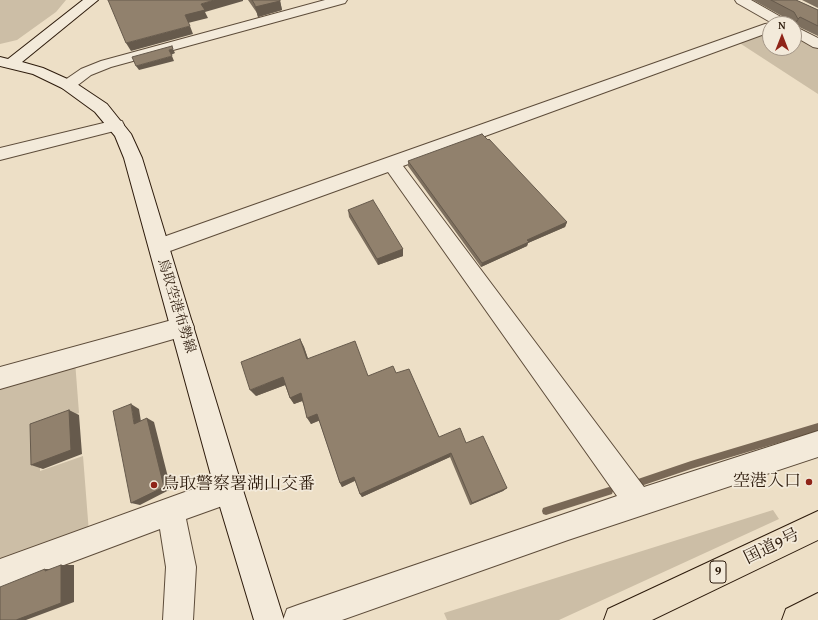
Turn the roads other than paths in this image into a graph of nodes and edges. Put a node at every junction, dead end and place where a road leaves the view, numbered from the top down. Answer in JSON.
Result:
{"nodes":[{"id":1,"x":91,"y":0,"type":"edge"},
{"id":2,"x":340,"y":0,"type":"edge"},
{"id":3,"x":742,"y":0,"type":"edge"},
{"id":4,"x":766,"y":16,"type":"edge"},
{"id":5,"x":762,"y":30,"type":"edge"},
{"id":6,"x":802,"y":35,"type":"edge"},
{"id":7,"x":818,"y":44,"type":"edge"},
{"id":8,"x":6,"y":62,"type":"edge"},
{"id":9,"x":68,"y":85,"type":"junction"},
{"id":10,"x":116,"y":125,"type":"junction"},
{"id":11,"x":0,"y":154,"type":"edge"},
{"id":12,"x":391,"y":162,"type":"junction"},
{"id":13,"x":159,"y":247,"type":"junction"},
{"id":14,"x":183,"y":328,"type":"junction"},
{"id":15,"x":0,"y":378,"type":"edge"},
{"id":16,"x":818,"y":444,"type":"edge"},
{"id":17,"x":229,"y":490,"type":"junction"},
{"id":18,"x":639,"y":503,"type":"junction"},
{"id":19,"x":171,"y":511,"type":"junction"},
{"id":20,"x":818,"y":525,"type":"edge"},
{"id":21,"x":0,"y":574,"type":"edge"},
{"id":22,"x":818,"y":608,"type":"edge"},
{"id":23,"x":178,"y":620,"type":"edge"},
{"id":24,"x":269,"y":620,"type":"edge"},
{"id":25,"x":298,"y":620,"type":"edge"},
{"id":26,"x":618,"y":620,"type":"edge"},
{"id":27,"x":797,"y":620,"type":"edge"}],
"edges":[{"from":1,"to":8,"type":"street"},
{"from":2,"to":9,"type":"street"},
{"from":3,"to":4,"type":"street"},
{"from":5,"to":12,"type":"street"},
{"from":6,"to":7,"type":"street"},
{"from":8,"to":9,"type":"street","name":"鳥取空港布勢線"},
{"from":9,"to":10,"type":"street","name":"鳥取空港布勢線"},
{"from":10,"to":11,"type":"street"},
{"from":10,"to":13,"type":"street","name":"鳥取空港布勢線"},
{"from":12,"to":13,"type":"street"},
{"from":12,"to":18,"type":"street"},
{"from":13,"to":14,"type":"street","name":"鳥取空港布勢線"},
{"from":14,"to":15,"type":"street"},
{"from":14,"to":17,"type":"street","name":"鳥取空港布勢線"},
{"from":16,"to":18,"type":"street"},
{"from":17,"to":19,"type":"street"},
{"from":17,"to":24,"type":"street","name":"鳥取空港布勢線"},
{"from":18,"to":25,"type":"street"},
{"from":19,"to":21,"type":"street"},
{"from":19,"to":23,"type":"street"},
{"from":20,"to":26,"type":"highway","name":"国道9号","number":"9"},
{"from":22,"to":27,"type":"highway"}]}
